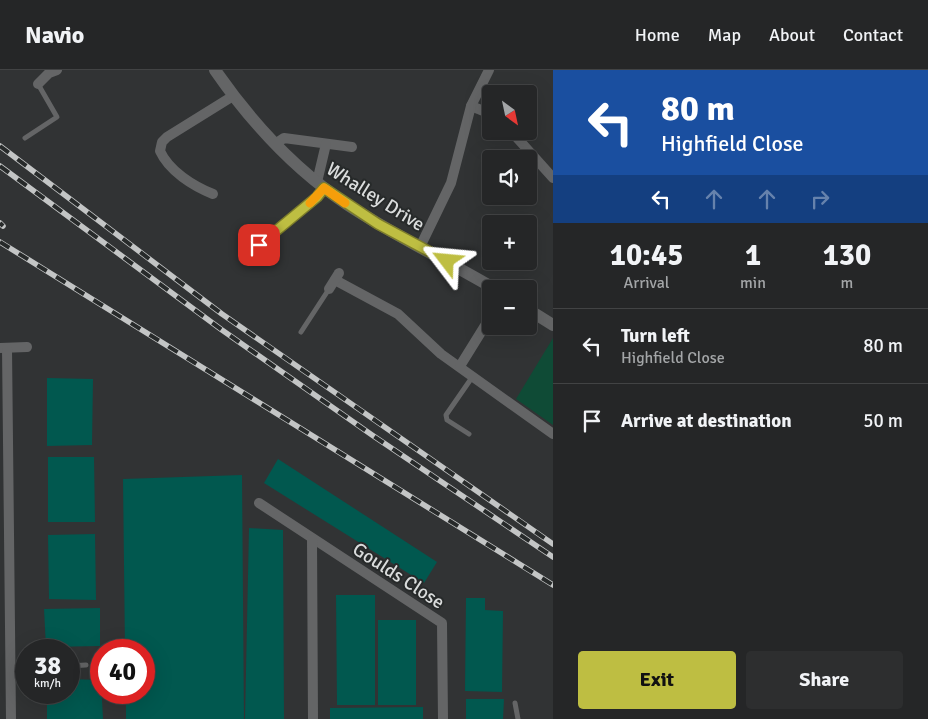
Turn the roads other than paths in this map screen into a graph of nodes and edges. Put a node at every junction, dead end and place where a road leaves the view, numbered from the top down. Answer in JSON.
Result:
{"nodes":[{"id":1,"x":56,"y":70,"type":"edge"},
{"id":2,"x":215,"y":70,"type":"edge"},
{"id":3,"x":489,"y":70,"type":"edge"},
{"id":4,"x":38,"y":84,"type":"joint"},
{"id":5,"x":233,"y":96,"type":"junction"},
{"id":6,"x":471,"y":106,"type":"junction"},
{"id":7,"x":482,"y":110,"type":"edge"},
{"id":8,"x":25,"y":138,"type":"dead end"},
{"id":9,"x":520,"y":140,"type":"edge"},
{"id":10,"x":274,"y":144,"type":"junction"},
{"id":11,"x":326,"y":144,"type":"junction"},
{"id":12,"x":352,"y":147,"type":"dead end"},
{"id":13,"x":553,"y":178,"type":"edge"},
{"id":14,"x":321,"y":185,"type":"junction"},
{"id":15,"x":213,"y":194,"type":"dead end"},
{"id":16,"x":420,"y":246,"type":"junction"},
{"id":17,"x":245,"y":257,"type":"dead end"},
{"id":18,"x":482,"y":282,"type":"edge"},
{"id":19,"x":329,"y":289,"type":"joint"},
{"id":20,"x":537,"y":315,"type":"edge"},
{"id":21,"x":553,"y":325,"type":"edge"},
{"id":22,"x":482,"y":331,"type":"edge"},
{"id":23,"x":301,"y":332,"type":"dead end"},
{"id":24,"x":4,"y":348,"type":"edge"},
{"id":25,"x":27,"y":348,"type":"dead end"},
{"id":26,"x":460,"y":366,"type":"junction"},
{"id":27,"x":473,"y":376,"type":"junction"},
{"id":28,"x":469,"y":434,"type":"dead end"},
{"id":29,"x":553,"y":434,"type":"edge"},
{"id":30,"x":258,"y":503,"type":"dead end"},
{"id":31,"x":312,"y":539,"type":"junction"},
{"id":32,"x":80,"y":665,"type":"edge"},
{"id":33,"x":86,"y":665,"type":"dead end"},
{"id":34,"x":10,"y":668,"type":"junction"},
{"id":35,"x":15,"y":668,"type":"edge"},
{"id":36,"x":515,"y":703,"type":"dead end"},
{"id":37,"x":10,"y":719,"type":"edge"},
{"id":38,"x":313,"y":719,"type":"edge"},
{"id":39,"x":442,"y":719,"type":"edge"},
{"id":40,"x":518,"y":719,"type":"edge"}],
"edges":[{"from":1,"to":4,"type":"street"},
{"from":2,"to":5,"type":"street","name":"Whalley Drive"},
{"from":3,"to":6,"type":"street"},
{"from":4,"to":8,"type":"lane"},
{"from":5,"to":10,"type":"street","name":"Whalley Drive"},
{"from":5,"to":15,"type":"street"},
{"from":6,"to":7,"type":"street"},
{"from":6,"to":16,"type":"street"},
{"from":9,"to":13,"type":"street"},
{"from":10,"to":11,"type":"street"},
{"from":10,"to":14,"type":"street","name":"Whalley Drive"},
{"from":11,"to":12,"type":"street"},
{"from":11,"to":14,"type":"street"},
{"from":14,"to":16,"type":"street","name":"Whalley Drive"},
{"from":14,"to":17,"type":"street"},
{"from":16,"to":18,"type":"street","name":"Whalley Drive"},
{"from":19,"to":23,"type":"lane"},
{"from":19,"to":26,"type":"street"},
{"from":20,"to":21,"type":"street"},
{"from":22,"to":26,"type":"street"},
{"from":24,"to":25,"type":"street"},
{"from":24,"to":34,"type":"street"},
{"from":26,"to":27,"type":"street"},
{"from":27,"to":28,"type":"lane"},
{"from":27,"to":29,"type":"street"},
{"from":30,"to":31,"type":"street","name":"Goulds Close"},
{"from":31,"to":38,"type":"street"},
{"from":31,"to":39,"type":"street","name":"Goulds Close"},
{"from":32,"to":33,"type":"lane"},
{"from":34,"to":35,"type":"lane"},
{"from":34,"to":37,"type":"street"},
{"from":36,"to":40,"type":"lane"}]}
